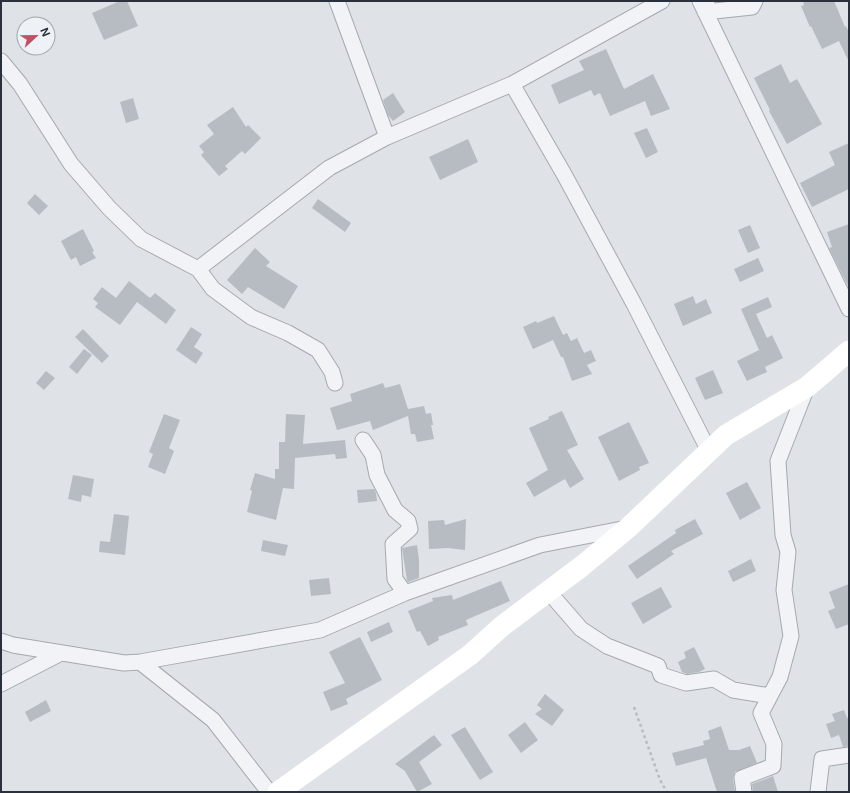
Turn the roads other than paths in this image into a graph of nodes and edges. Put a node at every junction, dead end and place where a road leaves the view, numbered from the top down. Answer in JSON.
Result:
{"nodes":[{"id":1,"x":337,"y":1,"type":"edge"},
{"id":2,"x":662,"y":1,"type":"edge"},
{"id":3,"x":755,"y":1,"type":"edge"},
{"id":4,"x":704,"y":5,"type":"edge"},
{"id":5,"x":1,"y":61,"type":"edge"},
{"id":6,"x":512,"y":84,"type":"junction"},
{"id":7,"x":387,"y":137,"type":"junction"},
{"id":8,"x":198,"y":269,"type":"junction"},
{"id":9,"x":849,"y":309,"type":"edge"},
{"id":10,"x":849,"y":351,"type":"edge"},
{"id":11,"x":335,"y":383,"type":"dead end"},
{"id":12,"x":807,"y":387,"type":"junction"},
{"id":13,"x":363,"y":440,"type":"dead end"},
{"id":14,"x":709,"y":451,"type":"junction"},
{"id":15,"x":628,"y":528,"type":"junction"},
{"id":16,"x":548,"y":591,"type":"junction"},
{"id":17,"x":404,"y":593,"type":"junction"},
{"id":18,"x":1,"y":641,"type":"edge"},
{"id":19,"x":61,"y":653,"type":"junction"},
{"id":20,"x":140,"y":662,"type":"junction"},
{"id":21,"x":1,"y":684,"type":"edge"},
{"id":22,"x":770,"y":696,"type":"junction"},
{"id":23,"x":849,"y":755,"type":"edge"},
{"id":24,"x":269,"y":792,"type":"edge"},
{"id":25,"x":278,"y":792,"type":"edge"},
{"id":26,"x":744,"y":792,"type":"edge"},
{"id":27,"x":818,"y":792,"type":"edge"}],
"edges":[{"from":1,"to":7,"type":"street"},
{"from":2,"to":6,"type":"street"},
{"from":3,"to":4,"type":"street"},
{"from":4,"to":9,"type":"street"},
{"from":5,"to":8,"type":"street"},
{"from":6,"to":7,"type":"street"},
{"from":6,"to":14,"type":"street"},
{"from":7,"to":8,"type":"street"},
{"from":8,"to":11,"type":"street"},
{"from":10,"to":12,"type":"street"},
{"from":12,"to":14,"type":"street"},
{"from":12,"to":22,"type":"street"},
{"from":13,"to":17,"type":"street"},
{"from":14,"to":15,"type":"street"},
{"from":15,"to":16,"type":"street"},
{"from":15,"to":17,"type":"street"},
{"from":16,"to":22,"type":"street"},
{"from":16,"to":25,"type":"street"},
{"from":17,"to":20,"type":"street"},
{"from":18,"to":19,"type":"street"},
{"from":19,"to":20,"type":"street"},
{"from":19,"to":21,"type":"street"},
{"from":20,"to":24,"type":"street"},
{"from":22,"to":26,"type":"street"},
{"from":23,"to":27,"type":"street"}]}
